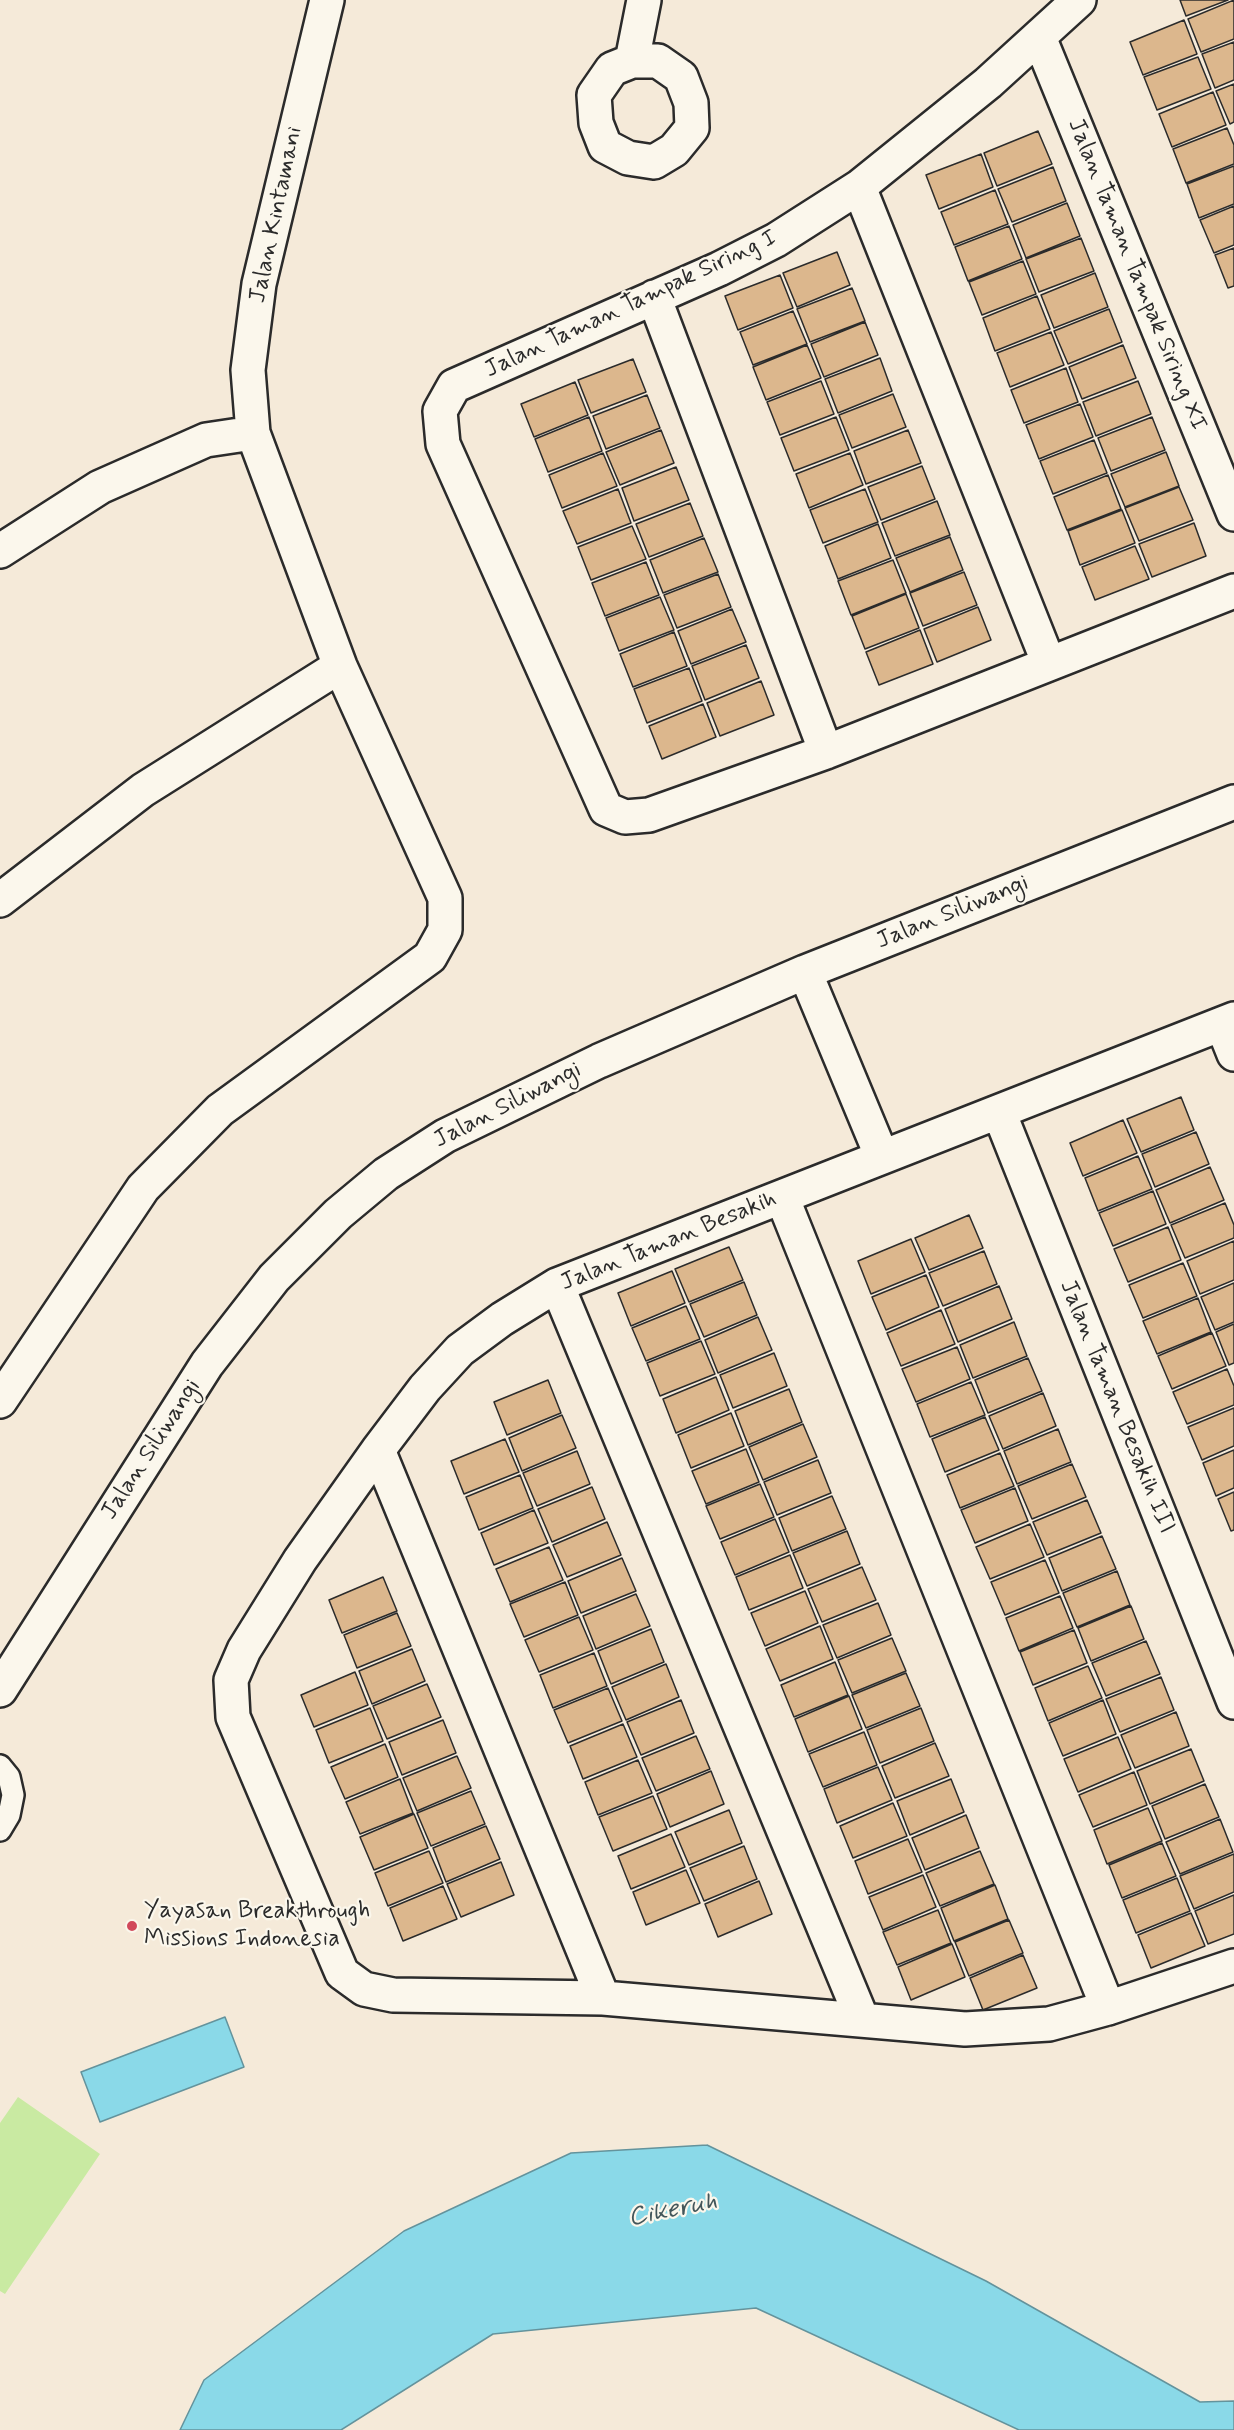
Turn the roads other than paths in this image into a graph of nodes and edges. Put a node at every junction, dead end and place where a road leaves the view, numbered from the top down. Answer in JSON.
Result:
{"nodes":[{"id":1,"x":327,"y":0,"type":"edge"},
{"id":2,"x":644,"y":0,"type":"edge"},
{"id":3,"x":1079,"y":0,"type":"edge"},
{"id":4,"x":1038,"y":37,"type":"junction"},
{"id":5,"x":632,"y":61,"type":"dead end"},
{"id":6,"x":859,"y":187,"type":"junction"},
{"id":7,"x":654,"y":297,"type":"junction"},
{"id":8,"x":253,"y":433,"type":"junction"},
{"id":9,"x":1234,"y":514,"type":"edge"},
{"id":10,"x":0,"y":551,"type":"edge"},
{"id":11,"x":1234,"y":591,"type":"edge"},
{"id":12,"x":1049,"y":664,"type":"junction"},
{"id":13,"x":340,"y":666,"type":"junction"},
{"id":14,"x":826,"y":752,"type":"junction"},
{"id":15,"x":1234,"y":802,"type":"edge"},
{"id":16,"x":0,"y":900,"type":"edge"},
{"id":17,"x":805,"y":972,"type":"junction"},
{"id":18,"x":1228,"y":1022,"type":"edge"},
{"id":19,"x":1234,"y":1054,"type":"edge"},
{"id":20,"x":999,"y":1112,"type":"junction"},
{"id":21,"x":882,"y":1157,"type":"junction"},
{"id":22,"x":782,"y":1197,"type":"junction"},
{"id":23,"x":557,"y":1285,"type":"junction"},
{"id":24,"x":0,"y":1401,"type":"edge"},
{"id":25,"x":378,"y":1450,"type":"junction"},
{"id":26,"x":0,"y":1690,"type":"edge"},
{"id":27,"x":1234,"y":1702,"type":"edge"},
{"id":28,"x":0,"y":1766,"type":"edge"},
{"id":29,"x":0,"y":1830,"type":"edge"},
{"id":30,"x":1234,"y":1966,"type":"edge"},
{"id":31,"x":603,"y":1998,"type":"junction"},
{"id":32,"x":1108,"y":2008,"type":"junction"},
{"id":33,"x":862,"y":2019,"type":"junction"}],
"edges":[{"from":1,"to":8,"type":"street","name":"Jalan Kintamani"},
{"from":2,"to":5,"type":"street"},
{"from":3,"to":4,"type":"street","name":"Jalan Taman Tampak Siring I"},
{"from":4,"to":6,"type":"street","name":"Jalan Taman Tampak Siring I"},
{"from":4,"to":9,"type":"street","name":"Jalan Taman Tampak Siring XI"},
{"from":6,"to":7,"type":"street","name":"Jalan Taman Tampak Siring I"},
{"from":6,"to":12,"type":"street"},
{"from":7,"to":14,"type":"street"},
{"from":7,"to":14,"type":"street","name":"Jalan Taman Tampak Siring I"},
{"from":8,"to":10,"type":"street"},
{"from":8,"to":13,"type":"street","name":"Jalan Kintamani"},
{"from":11,"to":12,"type":"street"},
{"from":12,"to":14,"type":"street"},
{"from":13,"to":16,"type":"street"},
{"from":13,"to":24,"type":"street","name":"Jalan Kintamani"},
{"from":15,"to":17,"type":"street","name":"Jalan Siliwangi"},
{"from":17,"to":21,"type":"street"},
{"from":17,"to":26,"type":"street","name":"Jalan Siliwangi"},
{"from":18,"to":19,"type":"street"},
{"from":18,"to":20,"type":"street","name":"Jalan Taman Besakih"},
{"from":20,"to":21,"type":"street","name":"Jalan Taman Besakih"},
{"from":20,"to":27,"type":"street","name":"Jalan Taman Besakih III"},
{"from":21,"to":22,"type":"street","name":"Jalan Taman Besakih"},
{"from":22,"to":23,"type":"street","name":"Jalan Taman Besakih"},
{"from":22,"to":32,"type":"street"},
{"from":23,"to":25,"type":"street","name":"Jalan Taman Besakih"},
{"from":23,"to":33,"type":"street"},
{"from":25,"to":31,"type":"street"},
{"from":25,"to":31,"type":"street","name":"Jalan Taman Besakih"},
{"from":28,"to":29,"type":"lane"},
{"from":30,"to":32,"type":"street","name":"Jalan Taman Besakih"},
{"from":31,"to":33,"type":"street","name":"Jalan Taman Besakih"},
{"from":32,"to":33,"type":"street","name":"Jalan Taman Besakih"}]}
